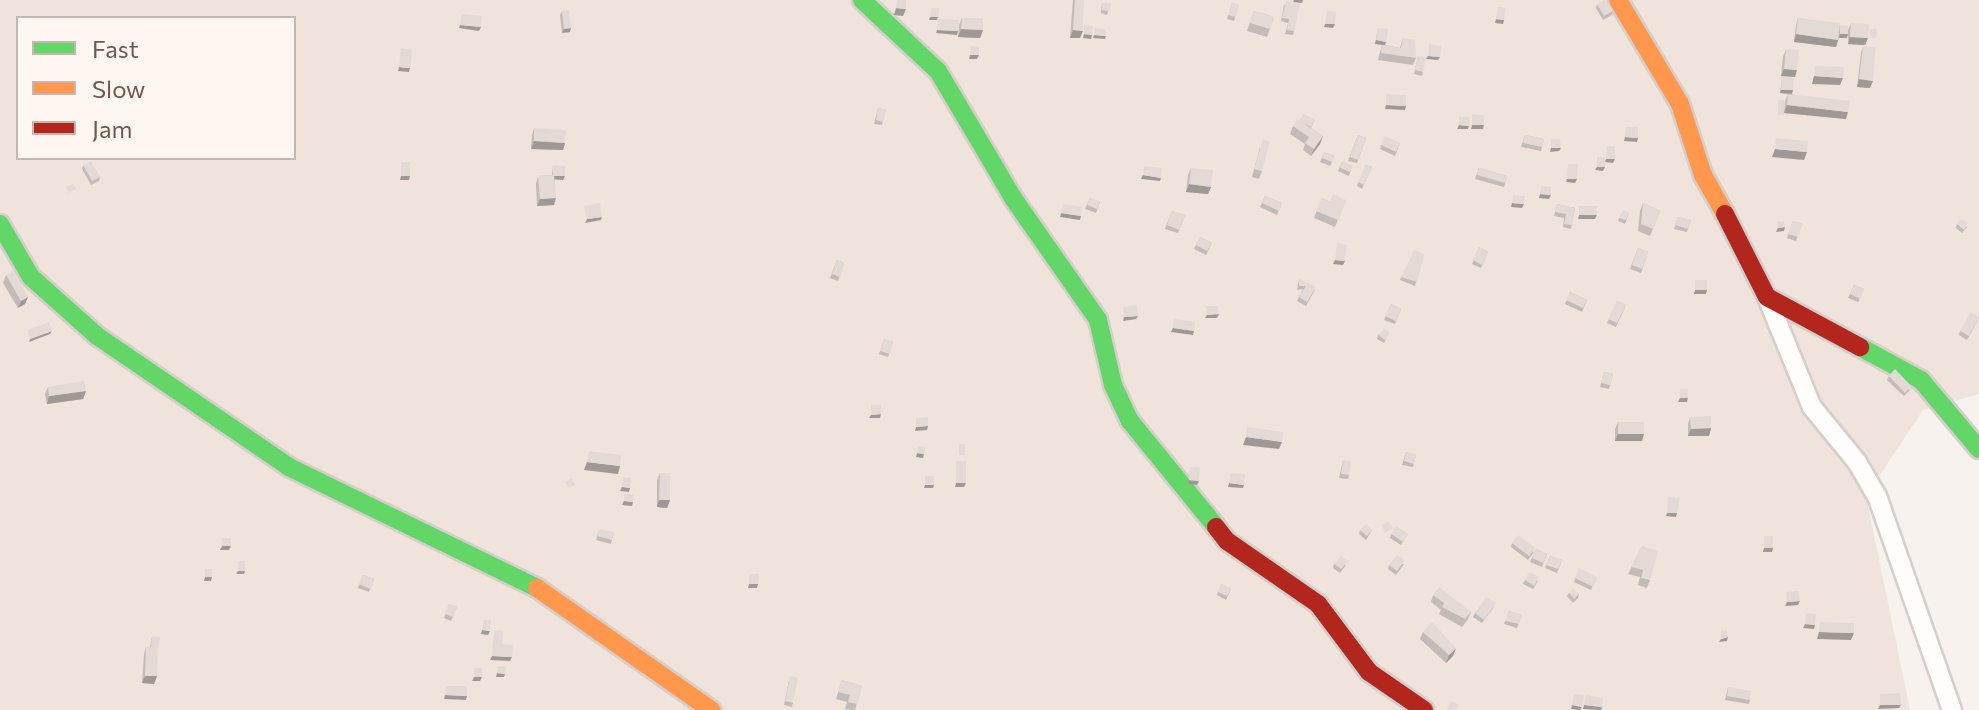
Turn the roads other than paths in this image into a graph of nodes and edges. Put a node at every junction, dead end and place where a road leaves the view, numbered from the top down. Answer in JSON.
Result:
{"nodes":[{"id":1,"x":862,"y":0,"type":"edge"},
{"id":2,"x":1618,"y":0,"type":"edge"},
{"id":3,"x":0,"y":224,"type":"edge"},
{"id":4,"x":1767,"y":297,"type":"junction"},
{"id":5,"x":1979,"y":449,"type":"edge"},
{"id":6,"x":711,"y":710,"type":"edge"},
{"id":7,"x":1424,"y":710,"type":"edge"},
{"id":8,"x":1952,"y":710,"type":"edge"}],
"edges":[{"from":1,"to":7,"type":"street"},
{"from":2,"to":4,"type":"street"},
{"from":3,"to":6,"type":"street"},
{"from":4,"to":5,"type":"street"},
{"from":4,"to":8,"type":"street"}]}
